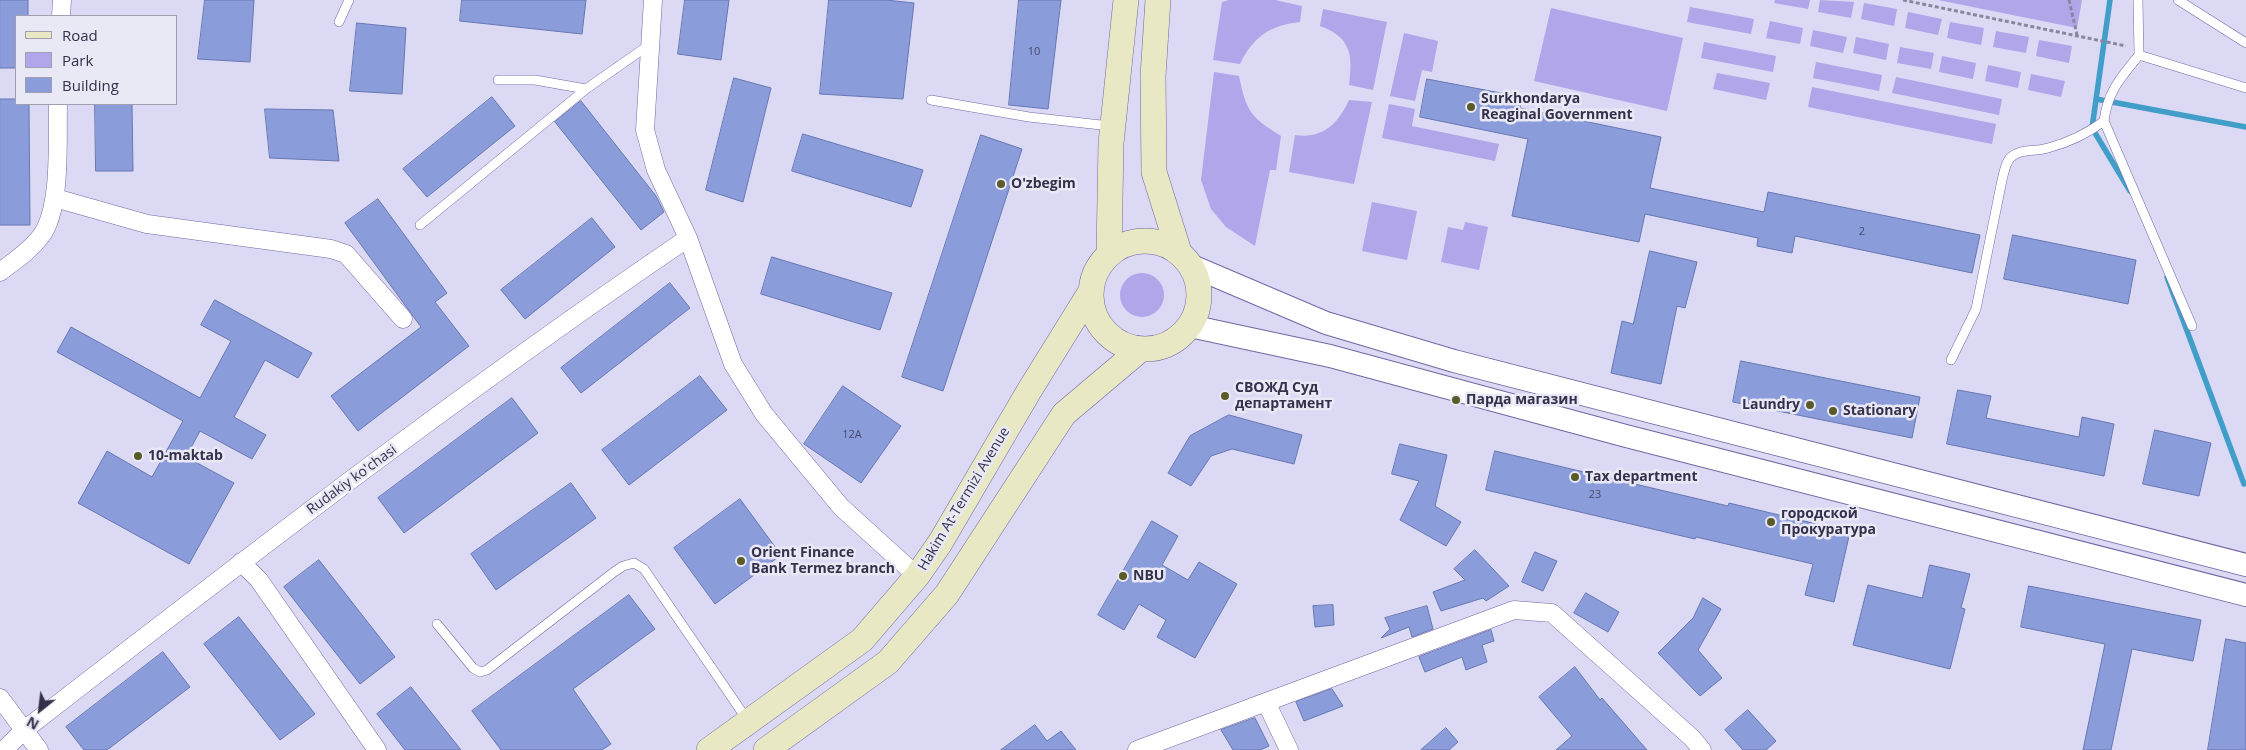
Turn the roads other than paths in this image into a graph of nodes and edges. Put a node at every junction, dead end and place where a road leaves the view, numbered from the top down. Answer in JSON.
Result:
{"nodes":[{"id":1,"x":62,"y":0,"type":"edge"},
{"id":2,"x":348,"y":0,"type":"edge"},
{"id":3,"x":653,"y":0,"type":"edge"},
{"id":4,"x":1126,"y":0,"type":"edge"},
{"id":5,"x":1158,"y":0,"type":"edge"},
{"id":6,"x":2138,"y":0,"type":"edge"},
{"id":7,"x":2178,"y":0,"type":"edge"},
{"id":8,"x":61,"y":15,"type":"edge"},
{"id":9,"x":339,"y":22,"type":"dead end"},
{"id":10,"x":2246,"y":43,"type":"edge"},
{"id":11,"x":650,"y":44,"type":"junction"},
{"id":12,"x":2139,"y":55,"type":"junction"},
{"id":13,"x":498,"y":80,"type":"dead end"},
{"id":14,"x":2246,"y":88,"type":"edge"},
{"id":15,"x":586,"y":89,"type":"junction"},
{"id":16,"x":931,"y":100,"type":"dead end"},
{"id":17,"x":58,"y":105,"type":"edge"},
{"id":18,"x":2104,"y":121,"type":"junction"},
{"id":19,"x":1113,"y":126,"type":"junction"},
{"id":20,"x":55,"y":198,"type":"junction"},
{"id":21,"x":420,"y":226,"type":"dead end"},
{"id":22,"x":688,"y":238,"type":"junction"},
{"id":23,"x":1109,"y":254,"type":"junction"},
{"id":24,"x":1185,"y":259,"type":"junction"},
{"id":25,"x":0,"y":272,"type":"edge"},
{"id":26,"x":1091,"y":291,"type":"junction"},
{"id":27,"x":402,"y":319,"type":"dead end"},
{"id":28,"x":1190,"y":326,"type":"junction"},
{"id":29,"x":2192,"y":326,"type":"dead end"},
{"id":30,"x":1141,"y":349,"type":"junction"},
{"id":31,"x":1951,"y":360,"type":"dead end"},
{"id":32,"x":240,"y":562,"type":"junction"},
{"id":33,"x":2246,"y":565,"type":"edge"},
{"id":34,"x":917,"y":576,"type":"junction"},
{"id":35,"x":2246,"y":594,"type":"edge"},
{"id":36,"x":436,"y":624,"type":"dead end"},
{"id":37,"x":0,"y":698,"type":"edge"},
{"id":38,"x":1266,"y":702,"type":"junction"},
{"id":39,"x":748,"y":722,"type":"junction"},
{"id":40,"x":24,"y":731,"type":"junction"},
{"id":41,"x":4,"y":750,"type":"edge"},
{"id":42,"x":39,"y":750,"type":"edge"},
{"id":43,"x":377,"y":750,"type":"edge"},
{"id":44,"x":709,"y":750,"type":"edge"},
{"id":45,"x":766,"y":750,"type":"edge"},
{"id":46,"x":1136,"y":750,"type":"edge"},
{"id":47,"x":1289,"y":750,"type":"edge"},
{"id":48,"x":1702,"y":750,"type":"edge"}],
"edges":[{"from":1,"to":8,"type":"street"},
{"from":2,"to":9,"type":"lane"},
{"from":3,"to":11,"type":"street"},
{"from":4,"to":19,"type":"main road"},
{"from":5,"to":24,"type":"main road"},
{"from":6,"to":12,"type":"lane"},
{"from":7,"to":10,"type":"lane"},
{"from":11,"to":15,"type":"lane"},
{"from":11,"to":22,"type":"street"},
{"from":12,"to":14,"type":"lane"},
{"from":12,"to":18,"type":"lane"},
{"from":13,"to":15,"type":"lane"},
{"from":15,"to":21,"type":"lane"},
{"from":16,"to":19,"type":"lane"},
{"from":17,"to":20,"type":"street"},
{"from":18,"to":29,"type":"lane"},
{"from":18,"to":31,"type":"lane"},
{"from":19,"to":23,"type":"main road"},
{"from":20,"to":25,"type":"street"},
{"from":20,"to":27,"type":"street"},
{"from":22,"to":32,"type":"street","name":"Rudakiy ko'chasi"},
{"from":22,"to":34,"type":"street"},
{"from":23,"to":24,"type":"main road"},
{"from":23,"to":26,"type":"main road"},
{"from":24,"to":28,"type":"main road"},
{"from":24,"to":33,"type":"street"},
{"from":26,"to":30,"type":"main road"},
{"from":26,"to":34,"type":"main road","name":"Hakim At-Termizi Avenue"},
{"from":28,"to":30,"type":"main road"},
{"from":28,"to":35,"type":"street"},
{"from":30,"to":45,"type":"main road"},
{"from":32,"to":40,"type":"street","name":"Rudakiy ko'chasi"},
{"from":32,"to":43,"type":"street"},
{"from":34,"to":39,"type":"main road","name":"Hakim At-Termizi Avenue"},
{"from":36,"to":39,"type":"lane"},
{"from":37,"to":40,"type":"street"},
{"from":38,"to":46,"type":"street"},
{"from":38,"to":47,"type":"street"},
{"from":38,"to":48,"type":"street"},
{"from":39,"to":44,"type":"main road","name":"Hakim At-Termizi Avenue"},
{"from":40,"to":41,"type":"street","name":"Rudakiy ko'chasi"},
{"from":40,"to":42,"type":"street"}]}
